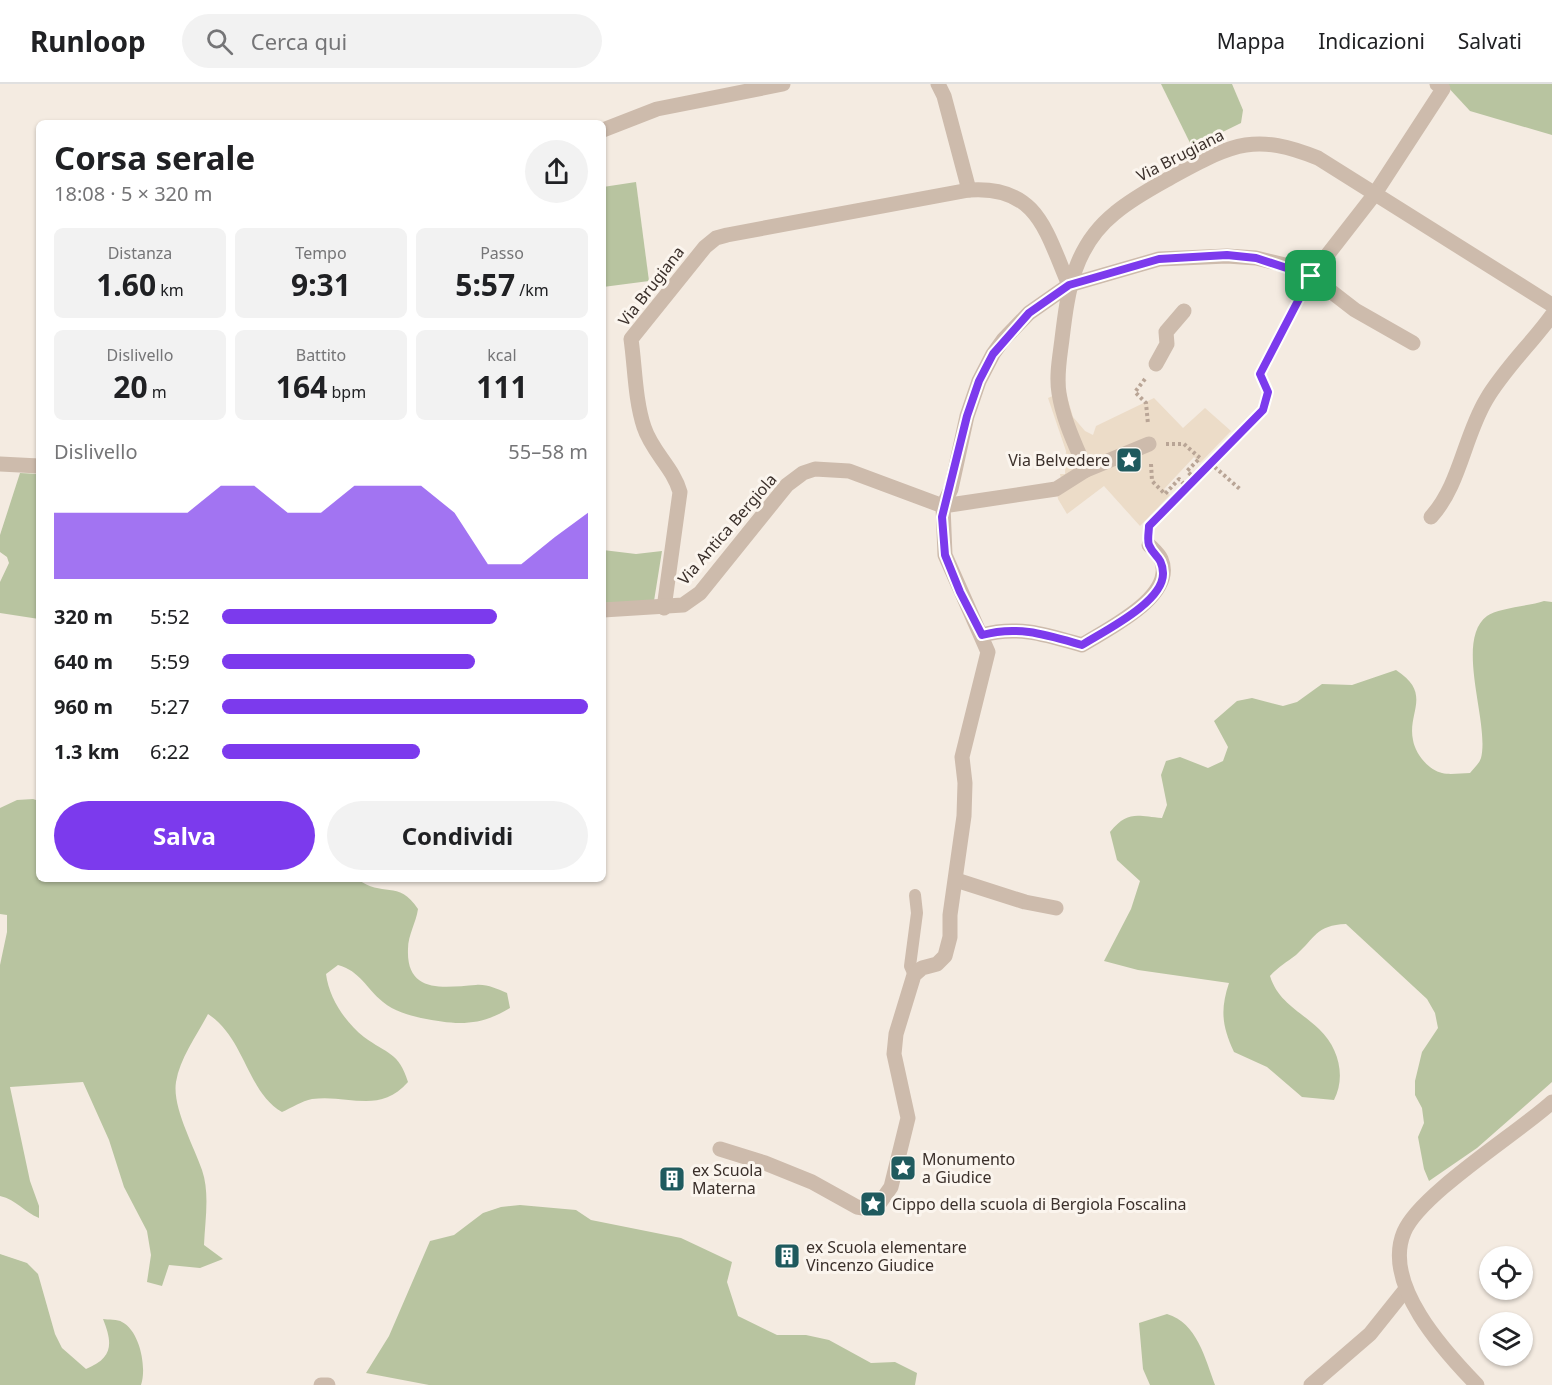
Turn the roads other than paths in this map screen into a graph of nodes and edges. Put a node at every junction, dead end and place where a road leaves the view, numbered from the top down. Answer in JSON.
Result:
{"nodes":[{"id":1,"x":783,"y":84,"type":"edge"},
{"id":2,"x":938,"y":84,"type":"edge"},
{"id":3,"x":1437,"y":84,"type":"edge"},
{"id":4,"x":606,"y":129,"type":"edge"},
{"id":5,"x":969,"y":189,"type":"junction"},
{"id":6,"x":1374,"y":195,"type":"junction"},
{"id":7,"x":1311,"y":276,"type":"junction"},
{"id":8,"x":1069,"y":285,"type":"junction"},
{"id":9,"x":1552,"y":305,"type":"edge"},
{"id":10,"x":1184,"y":311,"type":"dead end"},
{"id":11,"x":1552,"y":315,"type":"edge"},
{"id":12,"x":1413,"y":343,"type":"dead end"},
{"id":13,"x":1156,"y":364,"type":"road end"},
{"id":14,"x":1149,"y":444,"type":"road end"},
{"id":15,"x":0,"y":464,"type":"edge"},
{"id":16,"x":36,"y":466,"type":"edge"},
{"id":17,"x":1086,"y":471,"type":"junction"},
{"id":18,"x":943,"y":506,"type":"junction"},
{"id":19,"x":1431,"y":517,"type":"dead end"},
{"id":20,"x":1149,"y":545,"type":"road end"},
{"id":21,"x":664,"y":608,"type":"junction"},
{"id":22,"x":606,"y":610,"type":"edge"},
{"id":23,"x":982,"y":635,"type":"junction"},
{"id":24,"x":956,"y":880,"type":"junction"},
{"id":25,"x":915,"y":895,"type":"dead end"},
{"id":26,"x":1056,"y":908,"type":"dead end"},
{"id":27,"x":914,"y":975,"type":"junction"},
{"id":28,"x":1552,"y":1102,"type":"edge"},
{"id":29,"x":720,"y":1149,"type":"dead end"},
{"id":30,"x":1406,"y":1289,"type":"junction"},
{"id":31,"x":321,"y":1385,"type":"edge"},
{"id":32,"x":328,"y":1385,"type":"edge"},
{"id":33,"x":1311,"y":1385,"type":"edge"},
{"id":34,"x":1477,"y":1385,"type":"edge"}],
"edges":[{"from":1,"to":4,"type":"street"},
{"from":2,"to":5,"type":"street"},
{"from":3,"to":6,"type":"street"},
{"from":5,"to":8,"type":"street","name":"Via Brugiana"},
{"from":5,"to":21,"type":"street","name":"Via Brugiana"},
{"from":6,"to":7,"type":"street"},
{"from":6,"to":8,"type":"street","name":"Via Brugiana"},
{"from":6,"to":9,"type":"street","name":"Via Brugiana"},
{"from":7,"to":8,"type":"street"},
{"from":7,"to":12,"type":"street"},
{"from":8,"to":17,"type":"street","name":"Via Brugiana"},
{"from":8,"to":18,"type":"street"},
{"from":10,"to":13,"type":"street"},
{"from":11,"to":19,"type":"street"},
{"from":14,"to":17,"type":"street"},
{"from":15,"to":16,"type":"street"},
{"from":17,"to":18,"type":"street"},
{"from":18,"to":21,"type":"street","name":"Via Antica Bergiola"},
{"from":18,"to":23,"type":"street"},
{"from":20,"to":23,"type":"street"},
{"from":21,"to":22,"type":"street","name":"Via Antica Bergiola"},
{"from":23,"to":24,"type":"street"},
{"from":24,"to":26,"type":"street"},
{"from":24,"to":27,"type":"street"},
{"from":25,"to":27,"type":"lane"},
{"from":27,"to":29,"type":"street"},
{"from":28,"to":30,"type":"street"},
{"from":30,"to":33,"type":"street"},
{"from":30,"to":34,"type":"street"},
{"from":31,"to":32,"type":"street"}]}
